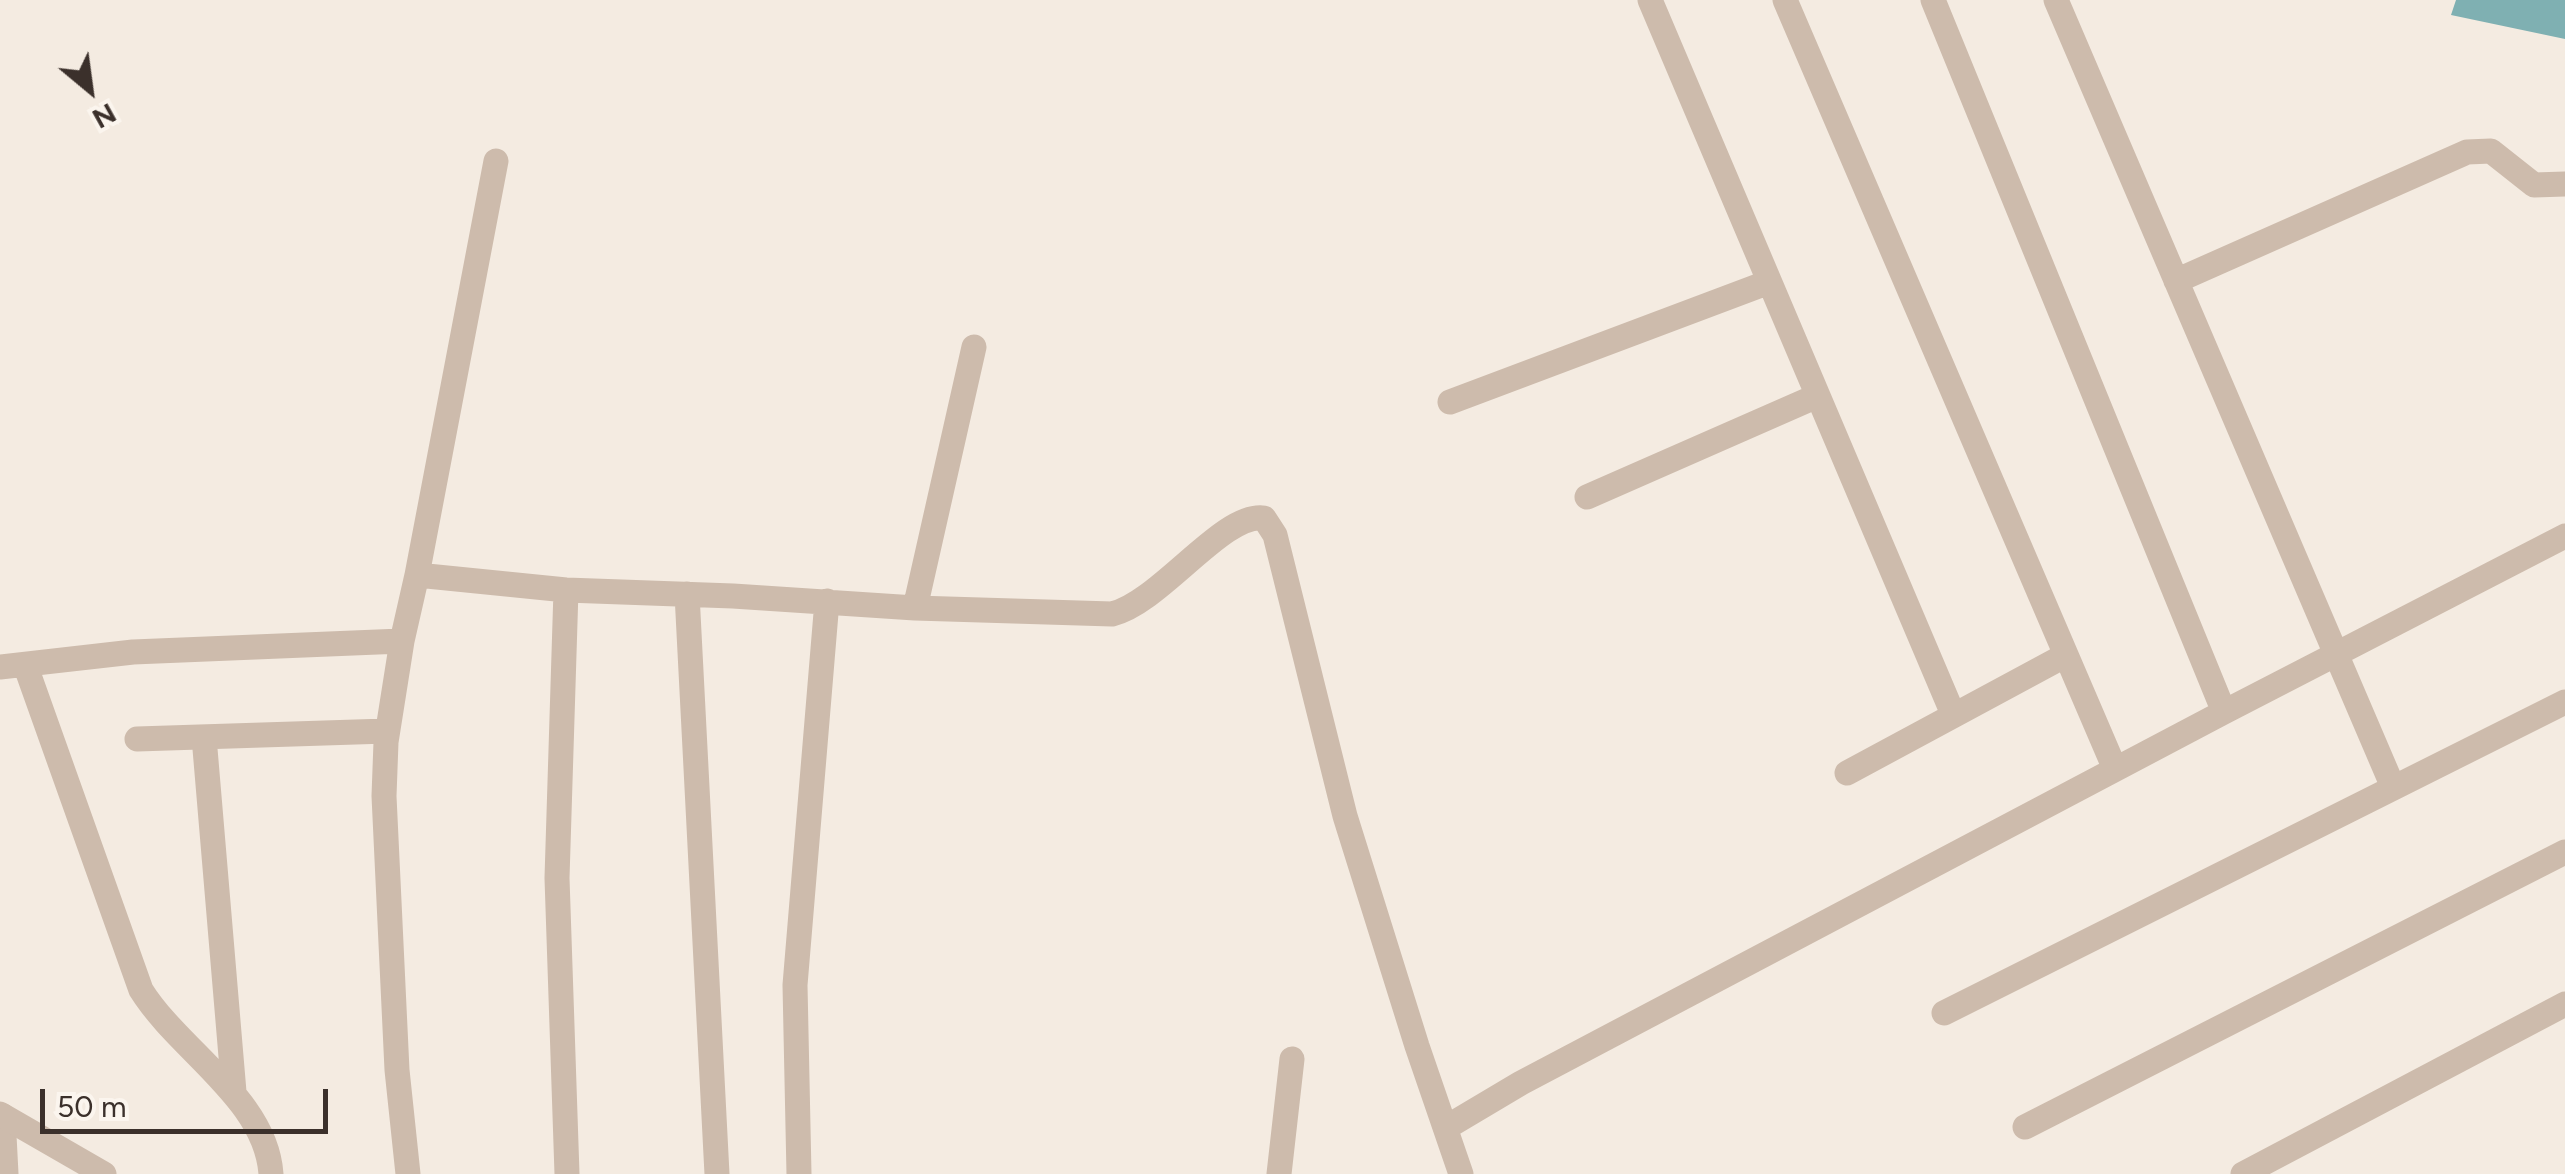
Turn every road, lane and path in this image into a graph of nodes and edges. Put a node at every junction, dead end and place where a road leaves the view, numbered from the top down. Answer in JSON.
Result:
{"nodes":[{"id":1,"x":1650,"y":0,"type":"edge"},
{"id":2,"x":1784,"y":0,"type":"edge"},
{"id":3,"x":1934,"y":0,"type":"edge"},
{"id":4,"x":2056,"y":0,"type":"edge"},
{"id":5,"x":496,"y":161,"type":"dead end"},
{"id":6,"x":2565,"y":184,"type":"edge"},
{"id":7,"x":2176,"y":281,"type":"junction"},
{"id":8,"x":1770,"y":282,"type":"junction"},
{"id":9,"x":974,"y":347,"type":"dead end"},
{"id":10,"x":1818,"y":396,"type":"junction"},
{"id":11,"x":1450,"y":402,"type":"dead end"},
{"id":12,"x":1587,"y":497,"type":"dead end"},
{"id":13,"x":2565,"y":536,"type":"edge"},
{"id":14,"x":417,"y":574,"type":"junction"},
{"id":15,"x":566,"y":590,"type":"junction"},
{"id":16,"x":687,"y":594,"type":"junction"},
{"id":17,"x":827,"y":601,"type":"junction"},
{"id":18,"x":915,"y":608,"type":"junction"},
{"id":19,"x":402,"y":640,"type":"junction"},
{"id":20,"x":2336,"y":654,"type":"junction"},
{"id":21,"x":2066,"y":655,"type":"junction"},
{"id":22,"x":13,"y":667,"type":"edge"},
{"id":23,"x":2565,"y":702,"type":"edge"},
{"id":24,"x":2224,"y":712,"type":"junction"},
{"id":25,"x":1953,"y":714,"type":"junction"},
{"id":26,"x":387,"y":731,"type":"junction"},
{"id":27,"x":204,"y":737,"type":"junction"},
{"id":28,"x":137,"y":739,"type":"dead end"},
{"id":29,"x":2115,"y":769,"type":"junction"},
{"id":30,"x":1847,"y":773,"type":"dead end"},
{"id":31,"x":2393,"y":787,"type":"junction"},
{"id":32,"x":2565,"y":852,"type":"edge"},
{"id":33,"x":2565,"y":1004,"type":"edge"},
{"id":34,"x":1944,"y":1014,"type":"dead end"},
{"id":35,"x":1292,"y":1059,"type":"dead end"},
{"id":36,"x":234,"y":1092,"type":"junction"},
{"id":37,"x":2,"y":1115,"type":"edge"},
{"id":38,"x":2025,"y":1126,"type":"dead end"},
{"id":39,"x":1446,"y":1128,"type":"junction"},
{"id":40,"x":6,"y":1174,"type":"edge"},
{"id":41,"x":104,"y":1174,"type":"edge"},
{"id":42,"x":271,"y":1174,"type":"edge"},
{"id":43,"x":408,"y":1174,"type":"edge"},
{"id":44,"x":567,"y":1174,"type":"edge"},
{"id":45,"x":717,"y":1174,"type":"edge"},
{"id":46,"x":799,"y":1174,"type":"edge"},
{"id":47,"x":1279,"y":1174,"type":"edge"},
{"id":48,"x":1460,"y":1174,"type":"edge"},
{"id":49,"x":2243,"y":1174,"type":"edge"}],
"edges":[{"from":1,"to":8,"type":"street"},
{"from":2,"to":21,"type":"street"},
{"from":3,"to":24,"type":"street"},
{"from":4,"to":7,"type":"street"},
{"from":5,"to":14,"type":"street"},
{"from":6,"to":7,"type":"street"},
{"from":7,"to":20,"type":"street"},
{"from":8,"to":10,"type":"street"},
{"from":8,"to":11,"type":"street"},
{"from":9,"to":18,"type":"street"},
{"from":10,"to":12,"type":"street"},
{"from":10,"to":25,"type":"street"},
{"from":13,"to":20,"type":"street"},
{"from":14,"to":15,"type":"street"},
{"from":14,"to":19,"type":"street"},
{"from":15,"to":16,"type":"street"},
{"from":15,"to":44,"type":"street"},
{"from":16,"to":17,"type":"street"},
{"from":16,"to":45,"type":"street"},
{"from":17,"to":18,"type":"street"},
{"from":17,"to":46,"type":"street"},
{"from":18,"to":39,"type":"street"},
{"from":19,"to":22,"type":"street"},
{"from":19,"to":26,"type":"street"},
{"from":20,"to":24,"type":"street"},
{"from":20,"to":31,"type":"street"},
{"from":21,"to":25,"type":"street"},
{"from":21,"to":29,"type":"street"},
{"from":22,"to":36,"type":"street"},
{"from":23,"to":31,"type":"street"},
{"from":24,"to":29,"type":"street"},
{"from":25,"to":30,"type":"street"},
{"from":26,"to":27,"type":"street"},
{"from":26,"to":43,"type":"street"},
{"from":27,"to":28,"type":"street"},
{"from":27,"to":36,"type":"street"},
{"from":29,"to":39,"type":"street"},
{"from":31,"to":34,"type":"street"},
{"from":32,"to":38,"type":"street"},
{"from":33,"to":49,"type":"street"},
{"from":35,"to":47,"type":"street"},
{"from":36,"to":42,"type":"street"},
{"from":37,"to":40,"type":"street"},
{"from":37,"to":41,"type":"street"},
{"from":39,"to":48,"type":"street"}]}
